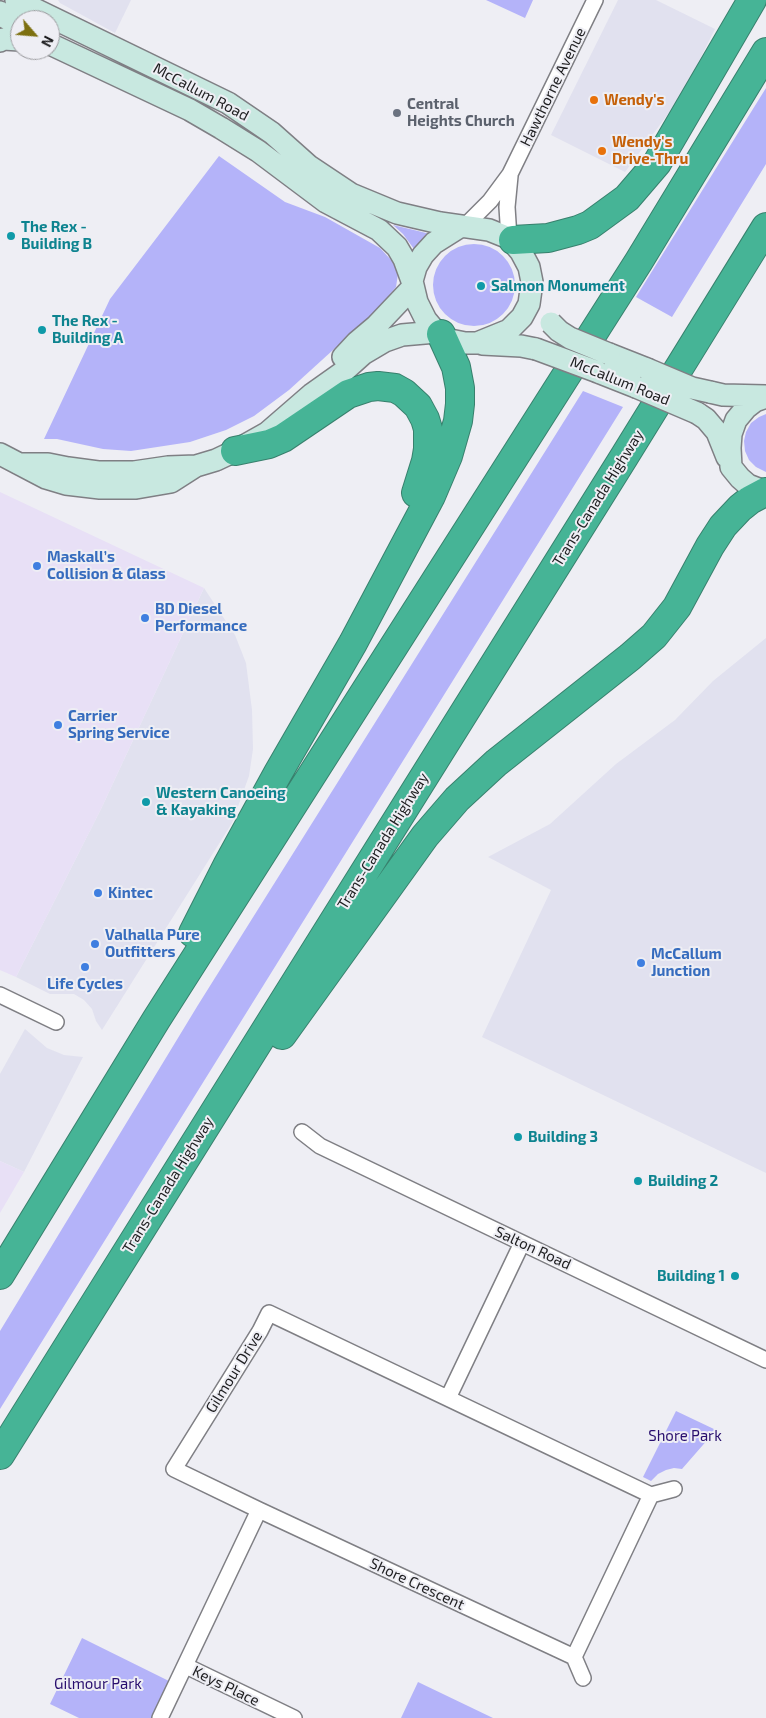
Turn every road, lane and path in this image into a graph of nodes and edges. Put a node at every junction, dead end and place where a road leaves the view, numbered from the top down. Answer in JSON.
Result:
{"nodes":[{"id":1,"x":16,"y":0,"type":"edge"},
{"id":2,"x":42,"y":0,"type":"edge"},
{"id":3,"x":594,"y":0,"type":"edge"},
{"id":4,"x":752,"y":0,"type":"edge"},
{"id":5,"x":0,"y":12,"type":"edge"},
{"id":6,"x":10,"y":20,"type":"edge"},
{"id":7,"x":61,"y":22,"type":"junction"},
{"id":8,"x":60,"y":49,"type":"edge"},
{"id":9,"x":766,"y":52,"type":"edge"},
{"id":10,"x":510,"y":174,"type":"junction"},
{"id":11,"x":463,"y":226,"type":"junction"},
{"id":12,"x":766,"y":227,"type":"edge"},
{"id":13,"x":511,"y":239,"type":"junction"},
{"id":14,"x":532,"y":282,"type":"junction"},
{"id":15,"x":413,"y":284,"type":"junction"},
{"id":16,"x":438,"y":333,"type":"junction"},
{"id":17,"x":476,"y":343,"type":"junction"},
{"id":18,"x":312,"y":394,"type":"junction"},
{"id":19,"x":766,"y":396,"type":"edge"},
{"id":20,"x":236,"y":451,"type":"junction"},
{"id":21,"x":0,"y":454,"type":"edge"},
{"id":22,"x":731,"y":467,"type":"junction"},
{"id":23,"x":766,"y":492,"type":"edge"},
{"id":24,"x":353,"y":643,"type":"junction"},
{"id":25,"x":0,"y":995,"type":"edge"},
{"id":26,"x":156,"y":1020,"type":"junction"},
{"id":27,"x":56,"y":1022,"type":"dead end"},
{"id":28,"x":302,"y":1132,"type":"dead end"},
{"id":29,"x":522,"y":1244,"type":"junction"},
{"id":30,"x":129,"y":1247,"type":"junction"},
{"id":31,"x":0,"y":1275,"type":"edge"},
{"id":32,"x":766,"y":1360,"type":"edge"},
{"id":33,"x":448,"y":1398,"type":"junction"},
{"id":34,"x":0,"y":1456,"type":"edge"},
{"id":35,"x":674,"y":1489,"type":"dead end"},
{"id":36,"x":651,"y":1495,"type":"junction"},
{"id":37,"x":259,"y":1510,"type":"junction"},
{"id":38,"x":574,"y":1658,"type":"junction"},
{"id":39,"x":186,"y":1666,"type":"junction"},
{"id":40,"x":583,"y":1678,"type":"dead end"},
{"id":41,"x":160,"y":1718,"type":"edge"},
{"id":42,"x":294,"y":1718,"type":"edge"}],
"edges":[{"from":1,"to":7,"type":"main road","name":"McCallum Road"},
{"from":2,"to":7,"type":"main road"},
{"from":3,"to":10,"type":"street","name":"Hawthorne Avenue"},
{"from":4,"to":13,"type":"highway"},
{"from":5,"to":6,"type":"main road"},
{"from":7,"to":11,"type":"main road","name":"McCallum Road"},
{"from":8,"to":15,"type":"main road","name":"McCallum Road"},
{"from":9,"to":26,"type":"highway"},
{"from":10,"to":11,"type":"street","name":"Hawthorne Avenue"},
{"from":10,"to":13,"type":"street","name":"Hawthorne Avenue"},
{"from":11,"to":13,"type":"main road"},
{"from":11,"to":15,"type":"main road"},
{"from":12,"to":30,"type":"highway","name":"Trans-Canada Highway"},
{"from":13,"to":14,"type":"main road"},
{"from":14,"to":17,"type":"main road"},
{"from":14,"to":19,"type":"main road","name":"McCallum Road","bridge":true},
{"from":15,"to":16,"type":"main road"},
{"from":15,"to":18,"type":"main road"},
{"from":16,"to":17,"type":"main road"},
{"from":16,"to":18,"type":"main road"},
{"from":16,"to":24,"type":"highway"},
{"from":17,"to":22,"type":"main road","name":"McCallum Road","bridge":true},
{"from":18,"to":20,"type":"main road"},
{"from":19,"to":22,"type":"main road"},
{"from":20,"to":21,"type":"main road"},
{"from":20,"to":24,"type":"highway"},
{"from":22,"to":23,"type":"main road"},
{"from":23,"to":30,"type":"highway"},
{"from":24,"to":26,"type":"highway"},
{"from":25,"to":27,"type":"street"},
{"from":26,"to":31,"type":"highway"},
{"from":28,"to":29,"type":"street","name":"Salton Road"},
{"from":29,"to":32,"type":"street","name":"Salton Road"},
{"from":29,"to":33,"type":"street"},
{"from":30,"to":34,"type":"highway","name":"Trans-Canada Highway"},
{"from":33,"to":36,"type":"street"},
{"from":33,"to":37,"type":"street","name":"Gilmour Drive"},
{"from":35,"to":36,"type":"street"},
{"from":36,"to":38,"type":"street"},
{"from":37,"to":38,"type":"street","name":"Shore Crescent"},
{"from":37,"to":39,"type":"street"},
{"from":38,"to":40,"type":"street"},
{"from":39,"to":41,"type":"street"},
{"from":39,"to":42,"type":"street","name":"Keys Place"}]}
